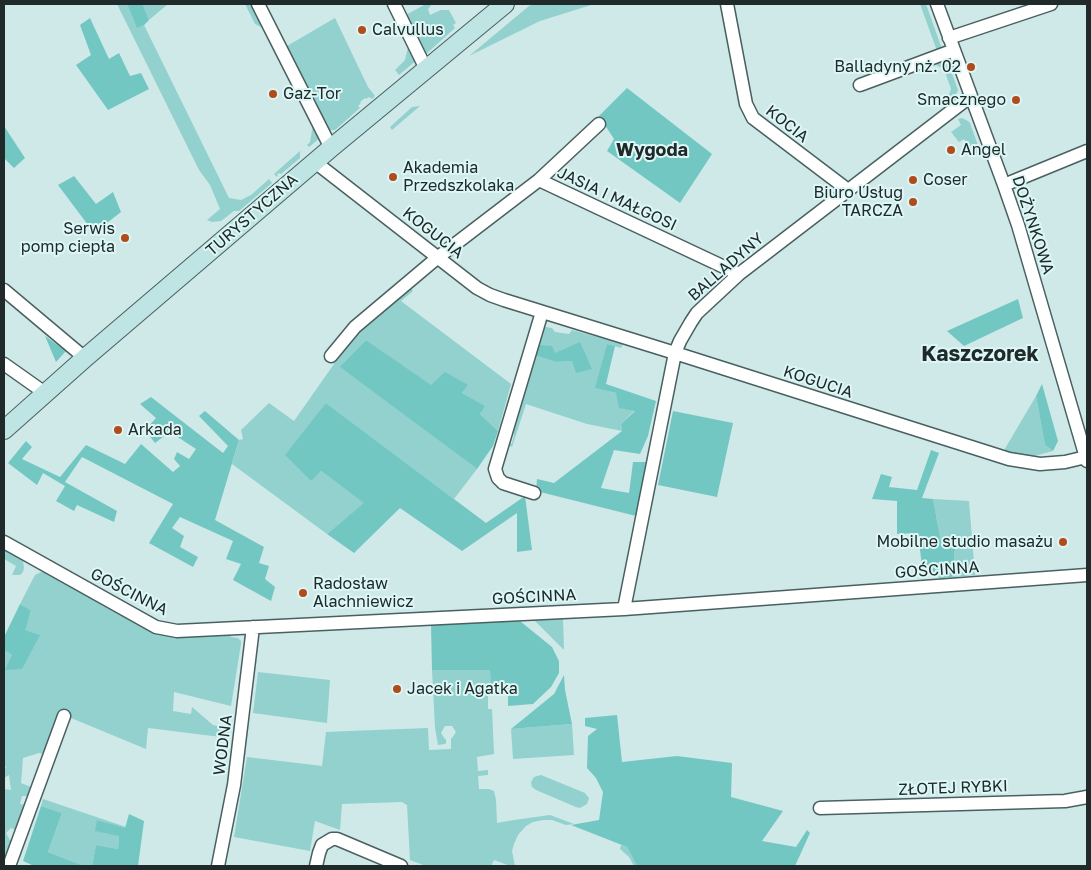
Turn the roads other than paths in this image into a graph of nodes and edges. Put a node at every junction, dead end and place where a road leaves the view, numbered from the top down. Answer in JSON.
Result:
{"nodes":[{"id":1,"x":258,"y":4,"type":"edge"},
{"id":2,"x":394,"y":4,"type":"edge"},
{"id":3,"x":505,"y":4,"type":"edge"},
{"id":4,"x":727,"y":4,"type":"edge"},
{"id":5,"x":937,"y":4,"type":"edge"},
{"id":6,"x":1050,"y":4,"type":"edge"},
{"id":7,"x":950,"y":38,"type":"junction"},
{"id":8,"x":954,"y":50,"type":"junction"},
{"id":9,"x":426,"y":68,"type":"junction"},
{"id":10,"x":860,"y":84,"type":"dead end"},
{"id":11,"x":971,"y":96,"type":"junction"},
{"id":12,"x":599,"y":124,"type":"dead end"},
{"id":13,"x":331,"y":148,"type":"junction"},
{"id":14,"x":1087,"y":151,"type":"edge"},
{"id":15,"x":314,"y":162,"type":"junction"},
{"id":16,"x":539,"y":180,"type":"junction"},
{"id":17,"x":1004,"y":185,"type":"junction"},
{"id":18,"x":848,"y":190,"type":"junction"},
{"id":19,"x":438,"y":258,"type":"junction"},
{"id":20,"x":739,"y":274,"type":"junction"},
{"id":21,"x":4,"y":290,"type":"edge"},
{"id":22,"x":542,"y":312,"type":"junction"},
{"id":23,"x":675,"y":353,"type":"junction"},
{"id":24,"x":331,"y":356,"type":"dead end"},
{"id":25,"x":85,"y":358,"type":"junction"},
{"id":26,"x":4,"y":364,"type":"edge"},
{"id":27,"x":45,"y":393,"type":"junction"},
{"id":28,"x":4,"y":430,"type":"edge"},
{"id":29,"x":1087,"y":459,"type":"edge"},
{"id":30,"x":534,"y":493,"type":"dead end"},
{"id":31,"x":4,"y":542,"type":"edge"},
{"id":32,"x":1087,"y":575,"type":"edge"},
{"id":33,"x":624,"y":609,"type":"junction"},
{"id":34,"x":253,"y":627,"type":"junction"},
{"id":35,"x":64,"y":716,"type":"dead end"},
{"id":36,"x":1087,"y":797,"type":"edge"},
{"id":37,"x":820,"y":808,"type":"dead end"},
{"id":38,"x":9,"y":866,"type":"edge"},
{"id":39,"x":218,"y":866,"type":"edge"},
{"id":40,"x":316,"y":866,"type":"edge"},
{"id":41,"x":400,"y":866,"type":"edge"}],
"edges":[{"from":1,"to":13,"type":"street"},
{"from":2,"to":9,"type":"street"},
{"from":3,"to":9,"type":"main road","name":"TURYSTYCZNA"},
{"from":4,"to":18,"type":"street","name":"KOCIA"},
{"from":5,"to":7,"type":"street","name":"DOŻYNKOWA"},
{"from":6,"to":7,"type":"street"},
{"from":7,"to":8,"type":"street","name":"DOŻYNKOWA"},
{"from":8,"to":10,"type":"street"},
{"from":8,"to":11,"type":"street","name":"DOŻYNKOWA"},
{"from":9,"to":13,"type":"main road","name":"TURYSTYCZNA"},
{"from":11,"to":17,"type":"street","name":"DOŻYNKOWA"},
{"from":11,"to":18,"type":"street","name":"BALLADYNY"},
{"from":12,"to":16,"type":"street"},
{"from":13,"to":15,"type":"main road","name":"TURYSTYCZNA"},
{"from":14,"to":17,"type":"street"},
{"from":15,"to":19,"type":"street","name":"KOGUCIA"},
{"from":15,"to":25,"type":"main road","name":"TURYSTYCZNA"},
{"from":16,"to":19,"type":"street","name":"JASIA I MAŁGOSI"},
{"from":16,"to":20,"type":"street","name":"JASIA I MAŁGOSI"},
{"from":17,"to":29,"type":"street","name":"DOŻYNKOWA"},
{"from":18,"to":20,"type":"street","name":"BALLADYNY"},
{"from":19,"to":22,"type":"street","name":"KOGUCIA"},
{"from":19,"to":24,"type":"street","name":"JASIA I MAŁGOSI"},
{"from":20,"to":23,"type":"street","name":"BALLADYNY"},
{"from":21,"to":25,"type":"street"},
{"from":22,"to":23,"type":"street","name":"KOGUCIA"},
{"from":22,"to":30,"type":"street"},
{"from":23,"to":29,"type":"street","name":"KOGUCIA"},
{"from":23,"to":33,"type":"street","name":"BALLADYNY"},
{"from":25,"to":27,"type":"main road","name":"TURYSTYCZNA"},
{"from":26,"to":27,"type":"street"},
{"from":27,"to":28,"type":"main road","name":"TURYSTYCZNA"},
{"from":31,"to":34,"type":"street","name":"GOŚCINNA"},
{"from":32,"to":33,"type":"street","name":"GOŚCINNA"},
{"from":33,"to":34,"type":"street","name":"GOŚCINNA"},
{"from":34,"to":39,"type":"street","name":"WODNA"},
{"from":35,"to":38,"type":"street"},
{"from":36,"to":37,"type":"street","name":"ZŁOTEJ RYBKI"},
{"from":40,"to":41,"type":"street"}]}
